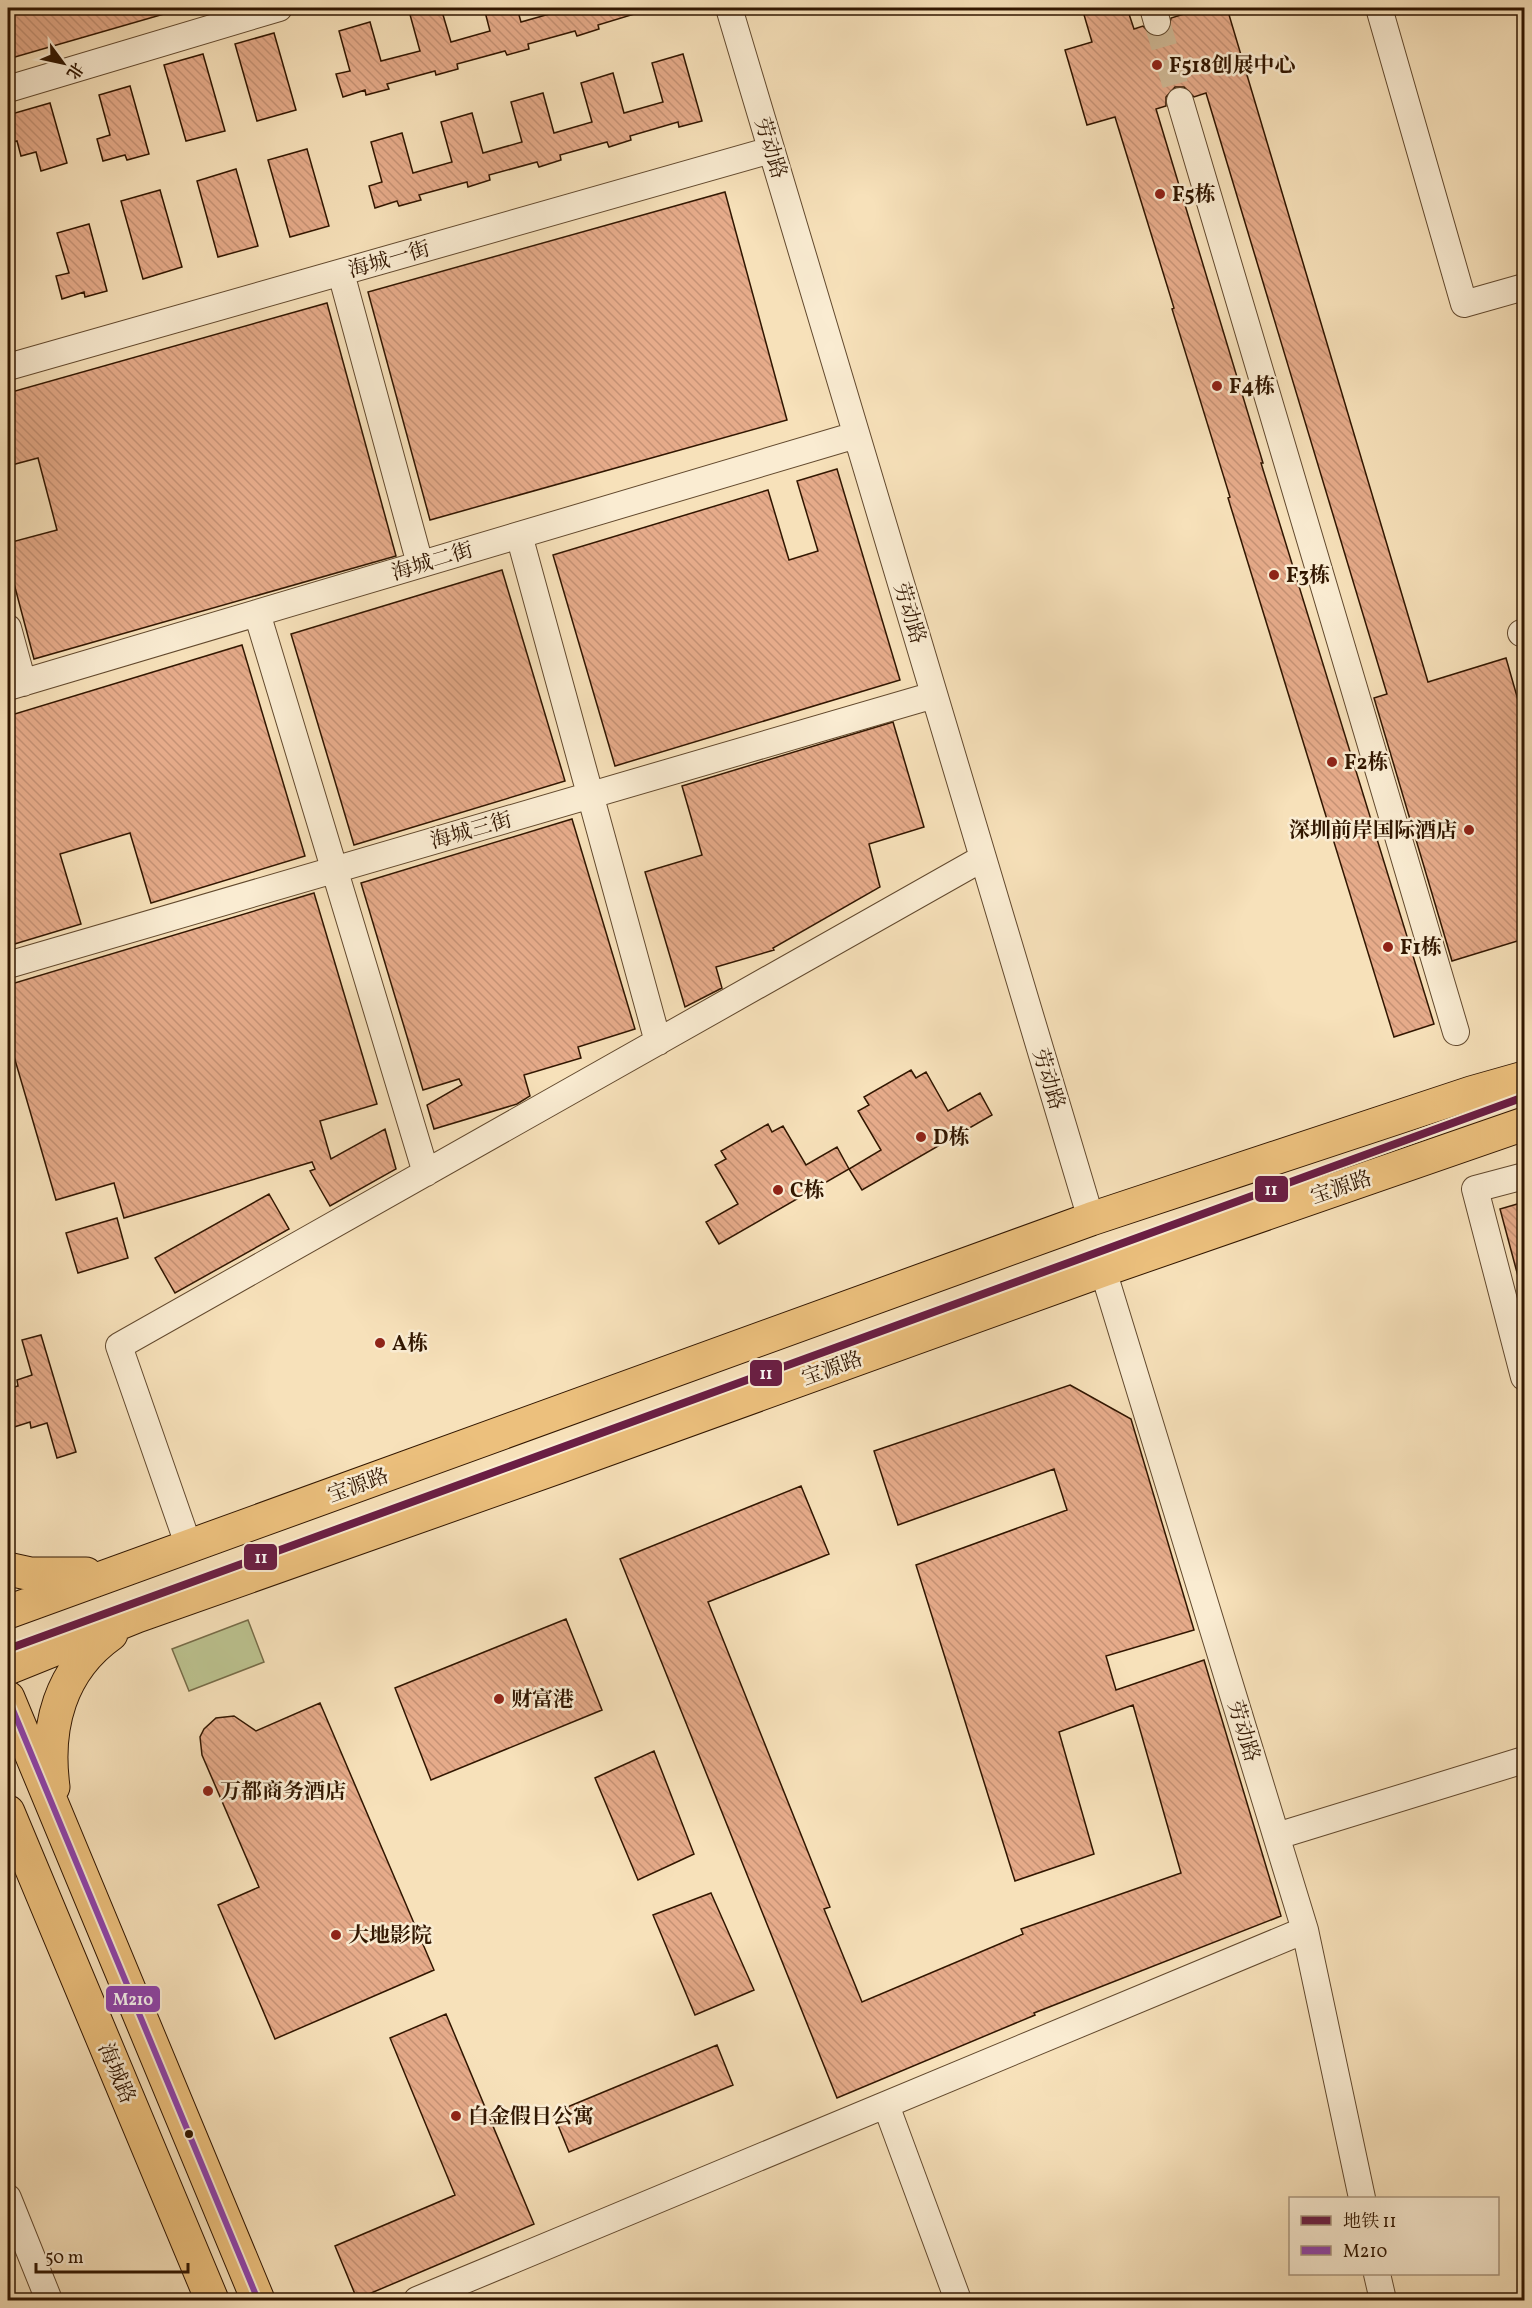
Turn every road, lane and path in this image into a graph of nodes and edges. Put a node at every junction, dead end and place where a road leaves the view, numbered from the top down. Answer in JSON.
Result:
{"nodes":[{"id":1,"x":279,"y":8,"type":"edge"},
{"id":2,"x":729,"y":8,"type":"edge"},
{"id":3,"x":1381,"y":8,"type":"edge"},
{"id":4,"x":8,"y":89,"type":"edge"},
{"id":5,"x":1180,"y":101,"type":"tunnel mouth"},
{"id":6,"x":771,"y":150,"type":"junction"},
{"id":7,"x":341,"y":273,"type":"junction"},
{"id":8,"x":1524,"y":287,"type":"edge"},
{"id":9,"x":8,"y":367,"type":"edge"},
{"id":10,"x":856,"y":435,"type":"junction"},
{"id":11,"x":519,"y":535,"type":"junction"},
{"id":12,"x":420,"y":564,"type":"junction"},
{"id":13,"x":257,"y":613,"type":"junction"},
{"id":14,"x":8,"y":628,"type":"edge"},
{"id":15,"x":15,"y":685,"type":"edge"},
{"id":16,"x":934,"y":695,"type":"junction"},
{"id":17,"x":590,"y":795,"type":"junction"},
{"id":18,"x":983,"y":858,"type":"junction"},
{"id":19,"x":334,"y":869,"type":"junction"},
{"id":20,"x":8,"y":965,"type":"edge"},
{"id":21,"x":1456,"y":1032,"type":"dead end"},
{"id":22,"x":658,"y":1042,"type":"junction"},
{"id":23,"x":1524,"y":1078,"type":"edge"},
{"id":24,"x":1524,"y":1124,"type":"edge"},
{"id":25,"x":426,"y":1173,"type":"junction"},
{"id":26,"x":1524,"y":1176,"type":"edge"},
{"id":27,"x":1091,"y":1219,"type":"junction"},
{"id":28,"x":1102,"y":1270,"type":"junction"},
{"id":29,"x":1520,"y":1340,"type":"edge"},
{"id":30,"x":1524,"y":1377,"type":"edge"},
{"id":31,"x":315,"y":1501,"type":"junction"},
{"id":32,"x":189,"y":1547,"type":"junction"},
{"id":33,"x":330,"y":1548,"type":"junction"},
{"id":34,"x":8,"y":1569,"type":"edge"},
{"id":35,"x":121,"y":1571,"type":"junction"},
{"id":36,"x":8,"y":1612,"type":"edge"},
{"id":37,"x":137,"y":1616,"type":"junction"},
{"id":38,"x":8,"y":1668,"type":"edge"},
{"id":39,"x":8,"y":1698,"type":"edge"},
{"id":40,"x":1524,"y":1760,"type":"edge"},
{"id":41,"x":57,"y":1818,"type":"junction"},
{"id":42,"x":11,"y":1823,"type":"edge"},
{"id":43,"x":1277,"y":1836,"type":"junction"},
{"id":44,"x":1305,"y":1930,"type":"junction"},
{"id":45,"x":886,"y":2105,"type":"junction"},
{"id":46,"x":1362,"y":2197,"type":"edge"},
{"id":47,"x":8,"y":2198,"type":"edge"},
{"id":48,"x":1377,"y":2275,"type":"edge"},
{"id":49,"x":206,"y":2299,"type":"edge"},
{"id":50,"x":50,"y":2301,"type":"edge"},
{"id":51,"x":258,"y":2301,"type":"edge"},
{"id":52,"x":417,"y":2301,"type":"edge"},
{"id":53,"x":958,"y":2301,"type":"edge"},
{"id":54,"x":1383,"y":2301,"type":"edge"}],
"edges":[{"from":1,"to":4,"type":"street"},
{"from":2,"to":6,"type":"street","name":"劳动路"},
{"from":3,"to":8,"type":"street"},
{"from":5,"to":21,"type":"street"},
{"from":6,"to":7,"type":"street","name":"海城一街"},
{"from":6,"to":10,"type":"street","name":"劳动路"},
{"from":7,"to":9,"type":"street","name":"海城一街"},
{"from":7,"to":12,"type":"street"},
{"from":10,"to":11,"type":"street","name":"海城二街"},
{"from":10,"to":16,"type":"street","name":"劳动路"},
{"from":11,"to":12,"type":"street","name":"海城二街"},
{"from":11,"to":17,"type":"street"},
{"from":12,"to":13,"type":"street","name":"海城二街"},
{"from":13,"to":15,"type":"street","name":"海城二街"},
{"from":13,"to":19,"type":"street"},
{"from":14,"to":15,"type":"street"},
{"from":16,"to":17,"type":"street","name":"海城三街"},
{"from":16,"to":18,"type":"street","name":"劳动路"},
{"from":17,"to":19,"type":"street","name":"海城三街"},
{"from":17,"to":22,"type":"street"},
{"from":18,"to":22,"type":"street"},
{"from":18,"to":27,"type":"street","name":"劳动路"},
{"from":19,"to":20,"type":"street","name":"海城三街"},
{"from":19,"to":25,"type":"street"},
{"from":22,"to":25,"type":"street"},
{"from":23,"to":27,"type":"main road","name":"宝源路"},
{"from":24,"to":28,"type":"main road","name":"宝源路"},
{"from":25,"to":32,"type":"street"},
{"from":26,"to":29,"type":"street"},
{"from":27,"to":31,"type":"main road","name":"宝源路"},
{"from":28,"to":33,"type":"main road","name":"宝源路"},
{"from":28,"to":43,"type":"street","name":"劳动路"},
{"from":29,"to":30,"type":"street"},
{"from":31,"to":32,"type":"main road","name":"宝源路"},
{"from":31,"to":33,"type":"main road"},
{"from":32,"to":35,"type":"main road","name":"宝源路"},
{"from":33,"to":37,"type":"main road","name":"宝源路"},
{"from":34,"to":35,"type":"main road"},
{"from":35,"to":36,"type":"main road","name":"宝源路"},
{"from":37,"to":38,"type":"main road","name":"宝源路"},
{"from":37,"to":41,"type":"main road"},
{"from":39,"to":41,"type":"main road","name":"海城路"},
{"from":40,"to":43,"type":"street"},
{"from":41,"to":51,"type":"main road","name":"海城路"},
{"from":42,"to":49,"type":"main road","name":"海城路"},
{"from":43,"to":44,"type":"street","name":"劳动路"},
{"from":44,"to":45,"type":"street"},
{"from":44,"to":46,"type":"street","name":"劳动路"},
{"from":45,"to":52,"type":"street"},
{"from":45,"to":53,"type":"street"},
{"from":47,"to":50,"type":"street"},
{"from":48,"to":54,"type":"street"}]}
